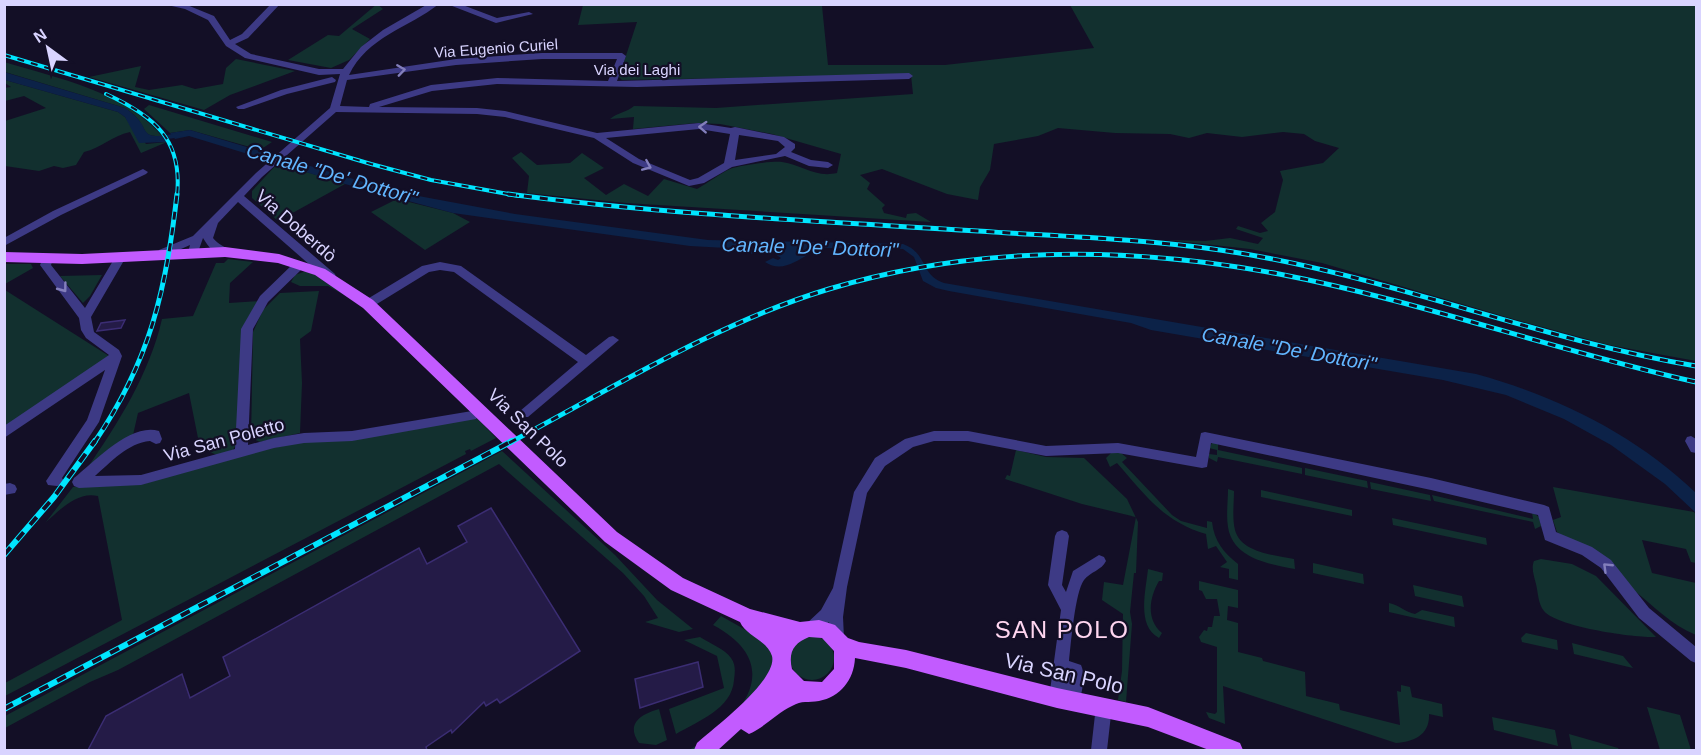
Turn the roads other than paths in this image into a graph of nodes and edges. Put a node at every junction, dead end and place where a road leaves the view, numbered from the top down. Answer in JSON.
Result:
{"nodes":[{"id":1,"x":167,"y":4,"type":"edge"},
{"id":2,"x":276,"y":4,"type":"edge"},
{"id":3,"x":435,"y":4,"type":"edge"},
{"id":4,"x":451,"y":4,"type":"edge"},
{"id":5,"x":529,"y":14,"type":"dead end"},
{"id":6,"x":229,"y":44,"type":"junction"},
{"id":7,"x":352,"y":61,"type":"junction"},
{"id":8,"x":327,"y":74,"type":"junction"},
{"id":9,"x":344,"y":76,"type":"junction"},
{"id":10,"x":909,"y":76,"type":"dead end"},
{"id":11,"x":611,"y":84,"type":"junction"},
{"id":12,"x":342,"y":89,"type":"junction"},
{"id":13,"x":241,"y":107,"type":"dead end"},
{"id":14,"x":334,"y":109,"type":"junction"},
{"id":15,"x":369,"y":109,"type":"junction"},
{"id":16,"x":735,"y":130,"type":"junction"},
{"id":17,"x":597,"y":136,"type":"junction"},
{"id":18,"x":785,"y":153,"type":"junction"},
{"id":19,"x":729,"y":164,"type":"junction"},
{"id":20,"x":828,"y":165,"type":"dead end"},
{"id":21,"x":143,"y":171,"type":"dead end"},
{"id":22,"x":239,"y":197,"type":"junction"},
{"id":23,"x":203,"y":238,"type":"junction"},
{"id":24,"x":4,"y":243,"type":"edge"},
{"id":25,"x":193,"y":252,"type":"junction"},
{"id":26,"x":225,"y":252,"type":"junction"},
{"id":27,"x":163,"y":254,"type":"junction"},
{"id":28,"x":8,"y":257,"type":"edge"},
{"id":29,"x":121,"y":257,"type":"junction"},
{"id":30,"x":48,"y":259,"type":"junction"},
{"id":31,"x":299,"y":265,"type":"junction"},
{"id":32,"x":333,"y":279,"type":"junction"},
{"id":33,"x":368,"y":304,"type":"junction"},
{"id":34,"x":85,"y":317,"type":"junction"},
{"id":35,"x":614,"y":340,"type":"dead end"},
{"id":36,"x":116,"y":356,"type":"junction"},
{"id":37,"x":586,"y":362,"type":"junction"},
{"id":38,"x":524,"y":414,"type":"dead end"},
{"id":39,"x":472,"y":416,"type":"dead end"},
{"id":40,"x":4,"y":432,"type":"edge"},
{"id":41,"x":156,"y":439,"type":"dead end"},
{"id":42,"x":241,"y":451,"type":"junction"},
{"id":43,"x":57,"y":481,"type":"dead end"},
{"id":44,"x":1062,"y":536,"type":"dead end"},
{"id":45,"x":1099,"y":561,"type":"dead end"},
{"id":46,"x":840,"y":587,"type":"junction"},
{"id":47,"x":1068,"y":610,"type":"junction"},
{"id":48,"x":734,"y":613,"type":"junction"},
{"id":49,"x":806,"y":630,"type":"junction"},
{"id":50,"x":840,"y":641,"type":"junction"},
{"id":51,"x":881,"y":656,"type":"junction"},
{"id":52,"x":1696,"y":656,"type":"edge"},
{"id":53,"x":781,"y":661,"type":"junction"},
{"id":54,"x":843,"y":673,"type":"junction"},
{"id":55,"x":802,"y":690,"type":"junction"},
{"id":56,"x":1065,"y":699,"type":"junction"},
{"id":57,"x":1104,"y":706,"type":"junction"},
{"id":58,"x":704,"y":750,"type":"edge"},
{"id":59,"x":719,"y":750,"type":"edge"},
{"id":60,"x":1099,"y":750,"type":"edge"},
{"id":61,"x":1233,"y":750,"type":"edge"}],
"edges":[{"from":1,"to":6,"type":"street"},
{"from":2,"to":6,"type":"street"},
{"from":3,"to":7,"type":"street"},
{"from":4,"to":5,"type":"street"},
{"from":6,"to":8,"type":"street"},
{"from":7,"to":8,"type":"street"},
{"from":7,"to":9,"type":"street"},
{"from":8,"to":9,"type":"street"},
{"from":8,"to":12,"type":"street"},
{"from":8,"to":13,"type":"street"},
{"from":9,"to":11,"type":"street","name":"Via Eugenio Curiel","one_way":true},
{"from":9,"to":12,"type":"street"},
{"from":10,"to":11,"type":"street","name":"Via dei Laghi"},
{"from":11,"to":15,"type":"street","name":"Via dei Laghi"},
{"from":12,"to":14,"type":"street"},
{"from":14,"to":15,"type":"street"},
{"from":14,"to":22,"type":"street"},
{"from":15,"to":17,"type":"street"},
{"from":16,"to":17,"type":"street","one_way":true},
{"from":16,"to":18,"type":"street"},
{"from":16,"to":19,"type":"street"},
{"from":17,"to":19,"type":"street","one_way":true},
{"from":18,"to":19,"type":"street"},
{"from":18,"to":20,"type":"street"},
{"from":21,"to":24,"type":"street"},
{"from":22,"to":23,"type":"street"},
{"from":22,"to":32,"type":"street","name":"Via Doberdò"},
{"from":23,"to":25,"type":"street"},
{"from":23,"to":26,"type":"street"},
{"from":23,"to":27,"type":"street"},
{"from":25,"to":26,"type":"main road","name":"Via San Polo"},
{"from":25,"to":27,"type":"main road","name":"Via San Polo"},
{"from":26,"to":31,"type":"main road","name":"Via San Polo"},
{"from":27,"to":29,"type":"main road","name":"Via San Polo"},
{"from":28,"to":30,"type":"main road","name":"Via San Polo"},
{"from":29,"to":30,"type":"main road","name":"Via San Polo"},
{"from":29,"to":34,"type":"street"},
{"from":30,"to":34,"type":"street","one_way":true},
{"from":31,"to":32,"type":"main road","name":"Via San Polo"},
{"from":31,"to":42,"type":"street"},
{"from":32,"to":33,"type":"main road","name":"Via San Polo"},
{"from":33,"to":37,"type":"street"},
{"from":33,"to":48,"type":"main road","name":"Via San Polo"},
{"from":34,"to":36,"type":"street"},
{"from":35,"to":37,"type":"street"},
{"from":36,"to":40,"type":"street"},
{"from":36,"to":43,"type":"street"},
{"from":37,"to":38,"type":"street"},
{"from":39,"to":42,"type":"street","name":"Via San Poletto"},
{"from":41,"to":42,"type":"street","name":"Via San Poletto"},
{"from":44,"to":47,"type":"street"},
{"from":45,"to":47,"type":"street"},
{"from":46,"to":49,"type":"street"},
{"from":46,"to":50,"type":"street"},
{"from":52,"to":46,"type":"street","one_way":true},
{"from":47,"to":56,"type":"street"},
{"from":48,"to":49,"type":"main road","name":"Via San Polo"},
{"from":48,"to":53,"type":"main road","name":"Via San Polo"},
{"from":49,"to":50,"type":"main road","name":"Via San Polo"},
{"from":49,"to":53,"type":"main road"},
{"from":50,"to":51,"type":"main road","name":"Via San Polo"},
{"from":50,"to":54,"type":"main road"},
{"from":51,"to":54,"type":"main road"},
{"from":51,"to":56,"type":"main road","name":"Via San Polo"},
{"from":53,"to":55,"type":"main road","name":"Via San Polo"},
{"from":53,"to":58,"type":"main road"},
{"from":54,"to":55,"type":"main road"},
{"from":55,"to":59,"type":"main road"},
{"from":56,"to":57,"type":"main road","name":"Via San Polo"},
{"from":57,"to":60,"type":"street"},
{"from":57,"to":61,"type":"main road","name":"Via San Polo"}]}
